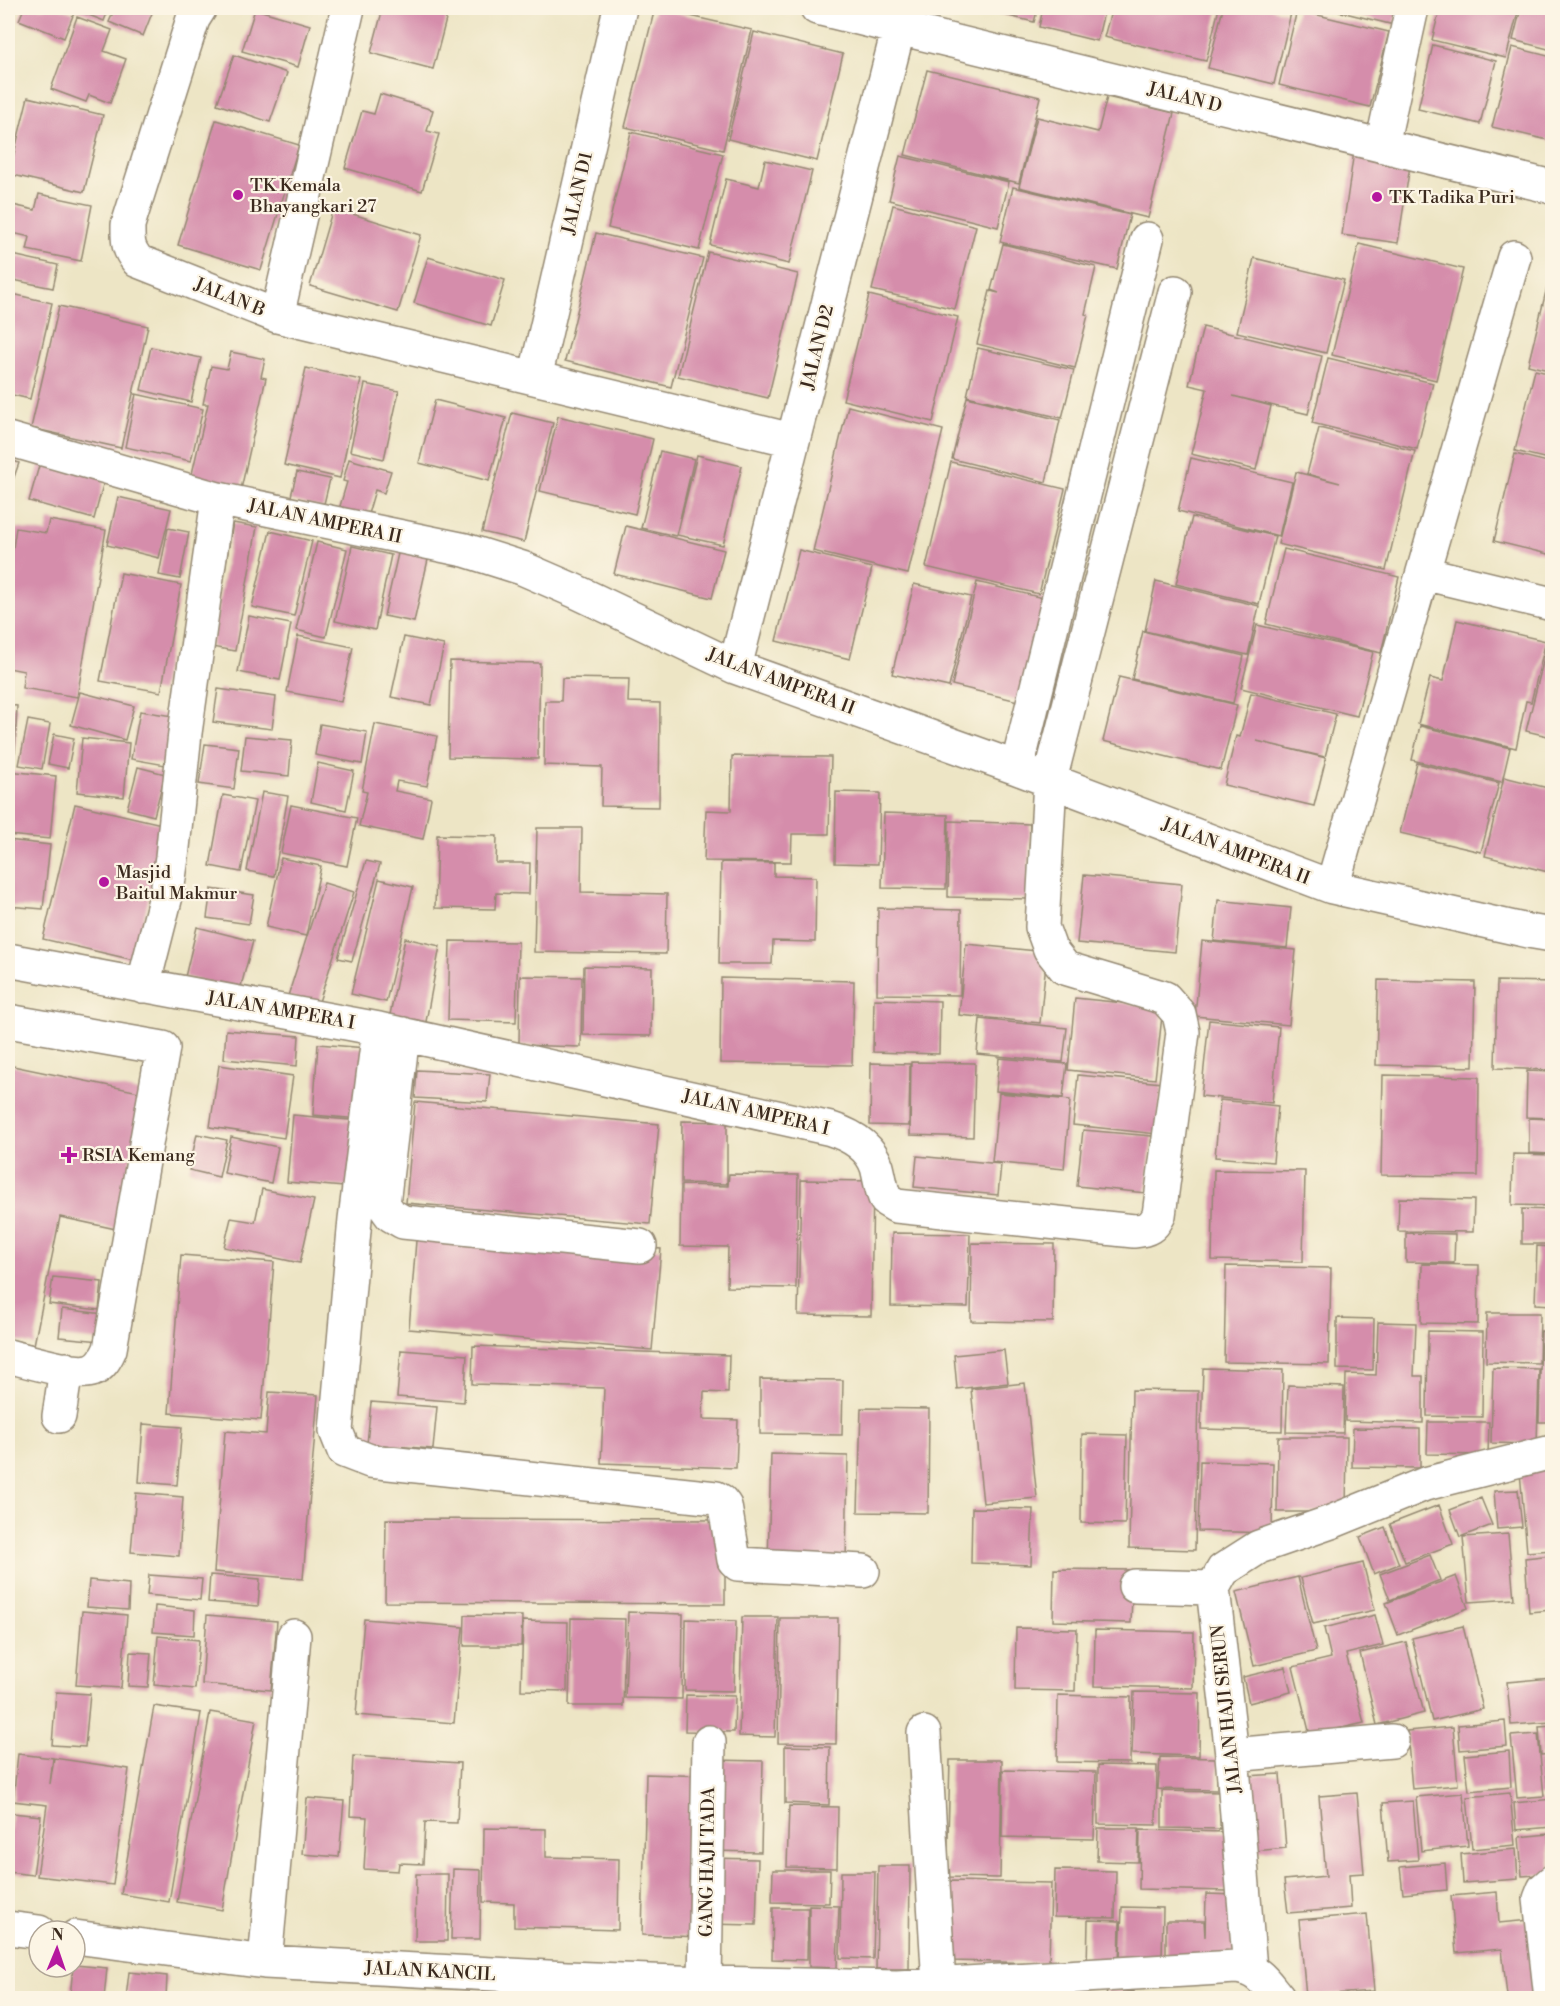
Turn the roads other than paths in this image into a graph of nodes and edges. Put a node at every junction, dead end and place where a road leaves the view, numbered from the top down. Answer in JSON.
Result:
{"nodes":[{"id":1,"x":200,"y":8,"type":"edge"},
{"id":2,"x":348,"y":8,"type":"edge"},
{"id":3,"x":620,"y":8,"type":"edge"},
{"id":4,"x":817,"y":8,"type":"edge"},
{"id":5,"x":1412,"y":8,"type":"edge"},
{"id":6,"x":899,"y":27,"type":"junction"},
{"id":7,"x":1382,"y":145,"type":"junction"},
{"id":8,"x":1552,"y":187,"type":"edge"},
{"id":9,"x":1147,"y":239,"type":"dead end"},
{"id":10,"x":1514,"y":257,"type":"dead end"},
{"id":11,"x":1175,"y":292,"type":"dead end"},
{"id":12,"x":277,"y":316,"type":"junction"},
{"id":13,"x":535,"y":378,"type":"junction"},
{"id":14,"x":8,"y":439,"type":"edge"},
{"id":15,"x":792,"y":440,"type":"junction"},
{"id":16,"x":218,"y":499,"type":"junction"},
{"id":17,"x":1423,"y":573,"type":"junction"},
{"id":18,"x":1552,"y":604,"type":"edge"},
{"id":19,"x":735,"y":667,"type":"junction"},
{"id":20,"x":1017,"y":768,"type":"junction"},
{"id":21,"x":1050,"y":780,"type":"junction"},
{"id":22,"x":1332,"y":887,"type":"junction"},
{"id":23,"x":1552,"y":935,"type":"edge"},
{"id":24,"x":8,"y":960,"type":"edge"},
{"id":25,"x":143,"y":986,"type":"junction"},
{"id":26,"x":8,"y":1021,"type":"edge"},
{"id":27,"x":391,"y":1031,"type":"junction"},
{"id":28,"x":640,"y":1246,"type":"dead end"},
{"id":29,"x":8,"y":1356,"type":"edge"},
{"id":30,"x":66,"y":1369,"type":"junction"},
{"id":31,"x":59,"y":1416,"type":"dead end"},
{"id":32,"x":1552,"y":1452,"type":"edge"},
{"id":33,"x":863,"y":1571,"type":"dead end"},
{"id":34,"x":1135,"y":1586,"type":"dead end"},
{"id":35,"x":1213,"y":1587,"type":"junction"},
{"id":36,"x":294,"y":1636,"type":"dead end"},
{"id":37,"x":924,"y":1733,"type":"dead end"},
{"id":38,"x":1392,"y":1741,"type":"dead end"},
{"id":39,"x":709,"y":1742,"type":"dead end"},
{"id":40,"x":1232,"y":1755,"type":"junction"},
{"id":41,"x":1552,"y":1882,"type":"edge"},
{"id":42,"x":8,"y":1928,"type":"edge"},
{"id":43,"x":27,"y":1930,"type":"edge"},
{"id":44,"x":87,"y":1939,"type":"edge"},
{"id":45,"x":266,"y":1962,"type":"junction"},
{"id":46,"x":1250,"y":1969,"type":"junction"},
{"id":47,"x":705,"y":1983,"type":"junction"},
{"id":48,"x":939,"y":1985,"type":"junction"},
{"id":49,"x":896,"y":1993,"type":"edge"},
{"id":50,"x":1278,"y":1998,"type":"edge"},
{"id":51,"x":1551,"y":1998,"type":"edge"}],
"edges":[{"from":1,"to":12,"type":"street","name":"JALAN B"},
{"from":2,"to":12,"type":"street","name":"JALAN B"},
{"from":3,"to":13,"type":"street","name":"JALAN D1"},
{"from":4,"to":6,"type":"street","name":"JALAN D"},
{"from":5,"to":7,"type":"street"},
{"from":6,"to":7,"type":"street","name":"JALAN D"},
{"from":6,"to":15,"type":"street","name":"JALAN D2"},
{"from":7,"to":8,"type":"street","name":"JALAN D"},
{"from":9,"to":20,"type":"street"},
{"from":10,"to":17,"type":"street"},
{"from":11,"to":21,"type":"street"},
{"from":12,"to":13,"type":"street"},
{"from":13,"to":15,"type":"street"},
{"from":14,"to":16,"type":"street","name":"JALAN AMPERA II"},
{"from":15,"to":19,"type":"street","name":"JALAN D2"},
{"from":16,"to":19,"type":"street","name":"JALAN AMPERA II"},
{"from":16,"to":25,"type":"street"},
{"from":17,"to":18,"type":"street"},
{"from":17,"to":22,"type":"street"},
{"from":19,"to":20,"type":"street","name":"JALAN AMPERA II"},
{"from":20,"to":21,"type":"street","name":"JALAN AMPERA II"},
{"from":21,"to":22,"type":"street","name":"JALAN AMPERA II"},
{"from":21,"to":27,"type":"street","name":"JALAN AMPERA I"},
{"from":22,"to":23,"type":"street","name":"JALAN AMPERA II"},
{"from":24,"to":25,"type":"street","name":"JALAN AMPERA I"},
{"from":25,"to":27,"type":"street","name":"JALAN AMPERA I"},
{"from":26,"to":30,"type":"street"},
{"from":27,"to":28,"type":"street"},
{"from":27,"to":33,"type":"street"},
{"from":29,"to":30,"type":"street"},
{"from":30,"to":31,"type":"street"},
{"from":32,"to":35,"type":"street"},
{"from":34,"to":35,"type":"street"},
{"from":35,"to":40,"type":"street","name":"JALAN HAJI SERUN"},
{"from":36,"to":45,"type":"street"},
{"from":37,"to":48,"type":"street"},
{"from":38,"to":40,"type":"street"},
{"from":39,"to":47,"type":"street","name":"GANG HAJI TADA"},
{"from":40,"to":46,"type":"street","name":"JALAN HAJI SERUN"},
{"from":41,"to":51,"type":"street"},
{"from":42,"to":43,"type":"street"},
{"from":44,"to":45,"type":"street","name":"JALAN KANCIL"},
{"from":45,"to":47,"type":"street","name":"JALAN KANCIL"},
{"from":46,"to":48,"type":"street","name":"JALAN KANCIL"},
{"from":46,"to":50,"type":"street"},
{"from":47,"to":49,"type":"street","name":"JALAN KANCIL"},
{"from":48,"to":49,"type":"street","name":"JALAN KANCIL"}]}
